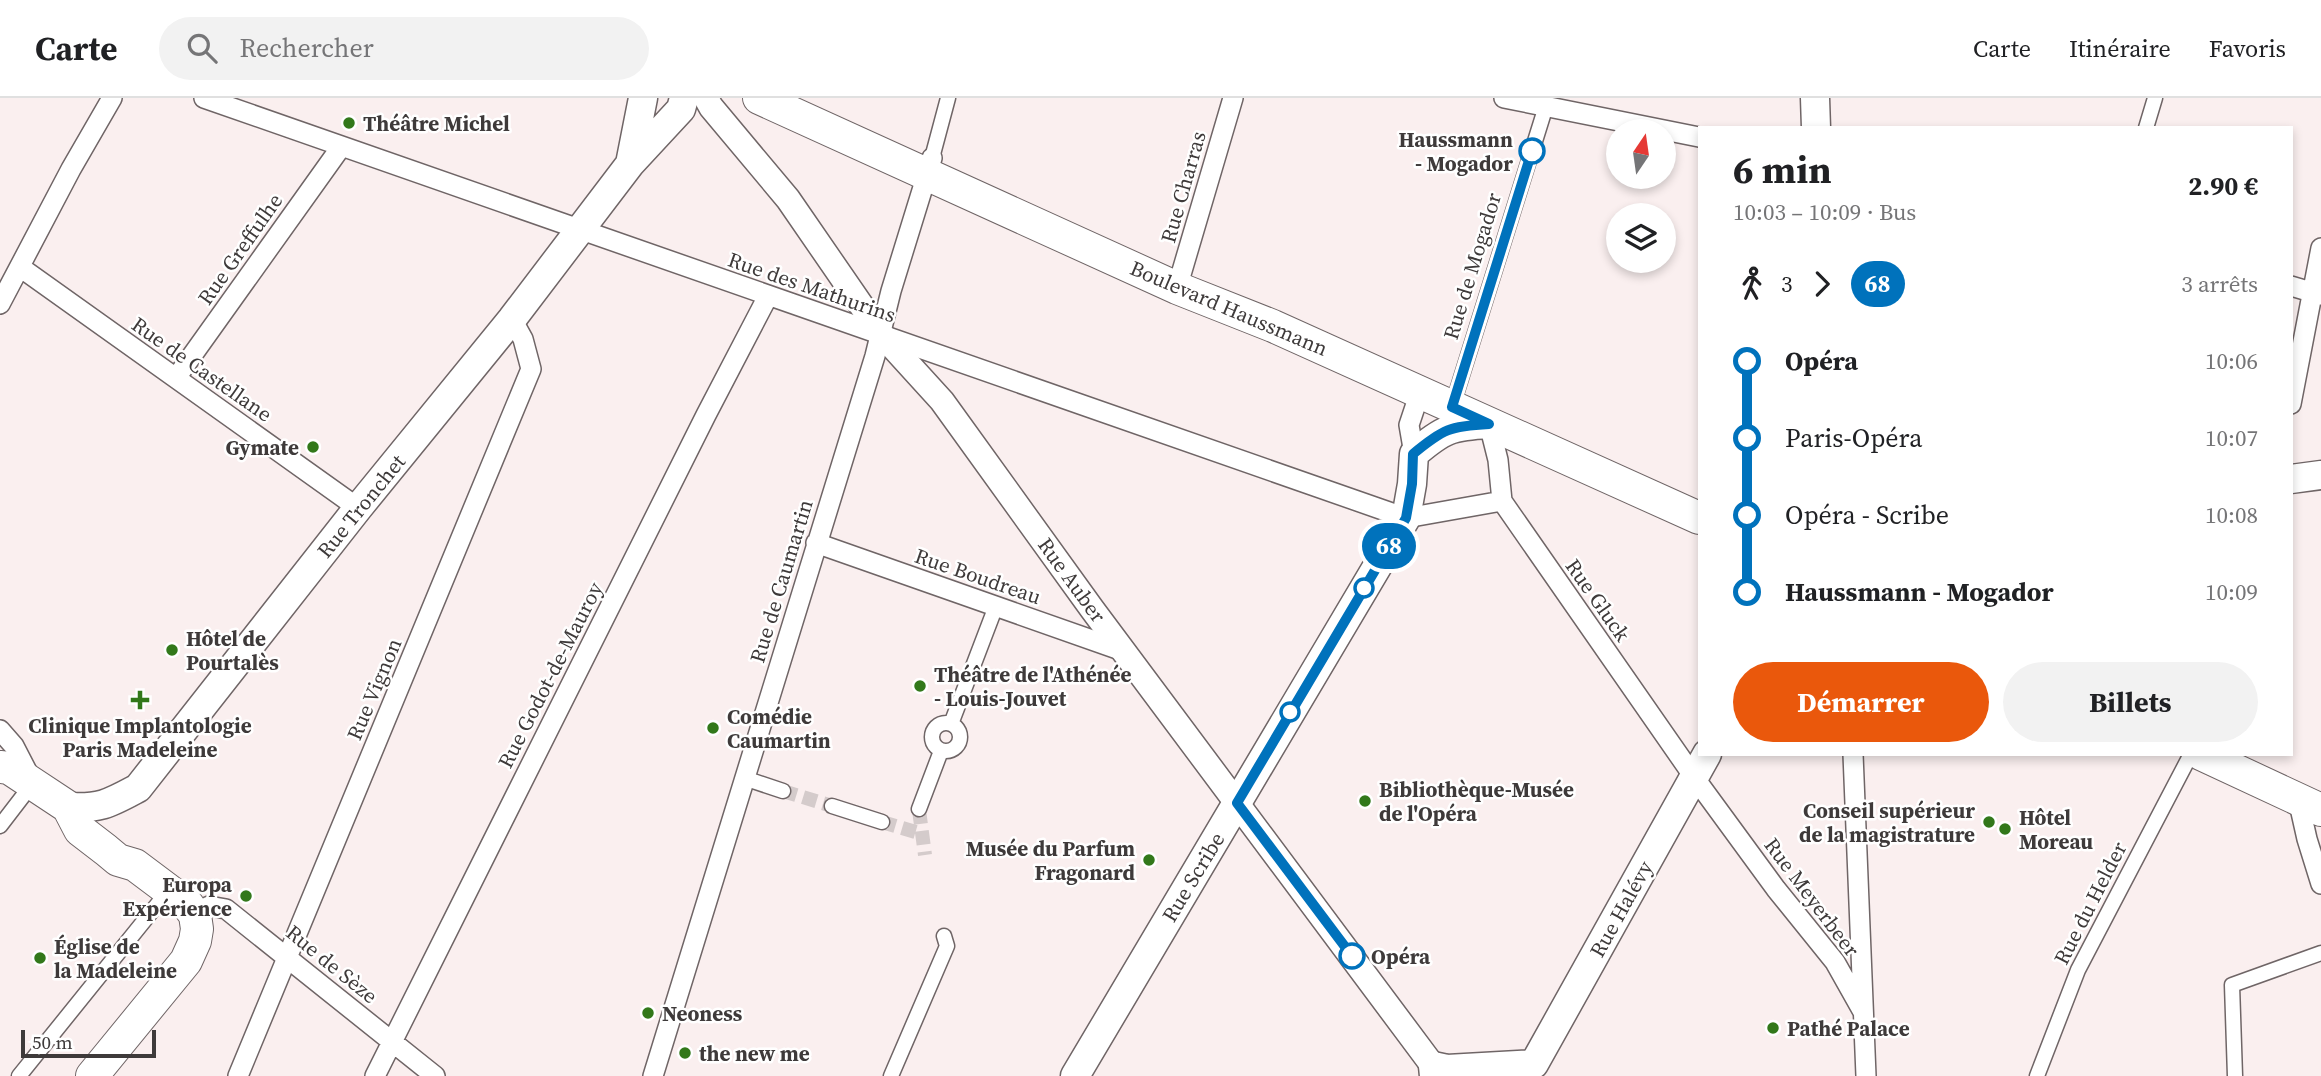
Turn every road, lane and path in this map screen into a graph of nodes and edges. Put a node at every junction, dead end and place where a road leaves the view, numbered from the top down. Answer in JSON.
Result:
{"nodes":[{"id":1,"x":112,"y":98,"type":"edge"},
{"id":2,"x":204,"y":98,"type":"edge"},
{"id":3,"x":643,"y":98,"type":"edge"},
{"id":4,"x":759,"y":98,"type":"edge"},
{"id":5,"x":948,"y":98,"type":"edge"},
{"id":6,"x":1233,"y":98,"type":"edge"},
{"id":7,"x":1504,"y":98,"type":"edge"},
{"id":8,"x":1815,"y":98,"type":"edge"},
{"id":9,"x":2155,"y":98,"type":"edge"},
{"id":10,"x":709,"y":102,"type":"edge"},
{"id":11,"x":1547,"y":102,"type":"edge"},
{"id":12,"x":682,"y":104,"type":"edge"},
{"id":13,"x":1816,"y":126,"type":"edge"},
{"id":14,"x":2147,"y":126,"type":"edge"},
{"id":15,"x":1698,"y":137,"type":"edge"},
{"id":16,"x":341,"y":147,"type":"junction"},
{"id":17,"x":630,"y":164,"type":"junction"},
{"id":18,"x":929,"y":166,"type":"junction"},
{"id":19,"x":580,"y":230,"type":"junction"},
{"id":20,"x":2321,"y":248,"type":"edge"},
{"id":21,"x":20,"y":267,"type":"junction"},
{"id":22,"x":1180,"y":279,"type":"junction"},
{"id":23,"x":2293,"y":287,"type":"edge"},
{"id":24,"x":2317,"y":294,"type":"edge"},
{"id":25,"x":768,"y":296,"type":"junction"},
{"id":26,"x":0,"y":304,"type":"edge"},
{"id":27,"x":512,"y":319,"type":"junction"},
{"id":28,"x":881,"y":334,"type":"junction"},
{"id":29,"x":176,"y":378,"type":"junction"},
{"id":30,"x":1420,"y":393,"type":"junction"},
{"id":31,"x":2293,"y":396,"type":"edge"},
{"id":32,"x":1452,"y":407,"type":"junction"},
{"id":33,"x":1489,"y":424,"type":"junction"},
{"id":34,"x":1413,"y":454,"type":"junction"},
{"id":35,"x":2321,"y":475,"type":"edge"},
{"id":36,"x":2293,"y":479,"type":"edge"},
{"id":37,"x":1502,"y":501,"type":"junction"},
{"id":38,"x":358,"y":508,"type":"junction"},
{"id":39,"x":1406,"y":518,"type":"junction"},
{"id":40,"x":1698,"y":518,"type":"edge"},
{"id":41,"x":816,"y":543,"type":"junction"},
{"id":42,"x":996,"y":606,"type":"junction"},
{"id":43,"x":1126,"y":652,"type":"junction"},
{"id":44,"x":951,"y":724,"type":"junction"},
{"id":45,"x":0,"y":730,"type":"edge"},
{"id":46,"x":941,"y":751,"type":"junction"},
{"id":47,"x":1853,"y":756,"type":"edge"},
{"id":48,"x":2190,"y":756,"type":"edge"},
{"id":49,"x":2205,"y":756,"type":"edge"},
{"id":50,"x":1701,"y":765,"type":"edge"},
{"id":51,"x":0,"y":767,"type":"edge"},
{"id":52,"x":744,"y":778,"type":"junction"},
{"id":53,"x":33,"y":782,"type":"junction"},
{"id":54,"x":783,"y":791,"type":"tunnel mouth"},
{"id":55,"x":1237,"y":803,"type":"junction"},
{"id":56,"x":2309,"y":805,"type":"edge"},
{"id":57,"x":832,"y":806,"type":"tunnel mouth"},
{"id":58,"x":68,"y":807,"type":"junction"},
{"id":59,"x":919,"y":809,"type":"tunnel mouth"},
{"id":60,"x":882,"y":822,"type":"tunnel mouth"},
{"id":61,"x":0,"y":826,"type":"edge"},
{"id":62,"x":2321,"y":884,"type":"edge"},
{"id":63,"x":169,"y":890,"type":"junction"},
{"id":64,"x":195,"y":915,"type":"junction"},
{"id":65,"x":944,"y":936,"type":"dead end"},
{"id":66,"x":2321,"y":953,"type":"edge"},
{"id":67,"x":287,"y":957,"type":"junction"},
{"id":68,"x":1862,"y":1010,"type":"junction"},
{"id":69,"x":393,"y":1042,"type":"junction"},
{"id":70,"x":1534,"y":1070,"type":"edge"},
{"id":71,"x":1434,"y":1071,"type":"edge"},
{"id":72,"x":19,"y":1076,"type":"edge"},
{"id":73,"x":92,"y":1076,"type":"edge"},
{"id":74,"x":238,"y":1076,"type":"edge"},
{"id":75,"x":375,"y":1076,"type":"edge"},
{"id":76,"x":435,"y":1076,"type":"edge"},
{"id":77,"x":653,"y":1076,"type":"edge"},
{"id":78,"x":891,"y":1076,"type":"edge"},
{"id":79,"x":1075,"y":1076,"type":"edge"},
{"id":80,"x":1866,"y":1076,"type":"edge"},
{"id":81,"x":2037,"y":1076,"type":"edge"},
{"id":82,"x":2235,"y":1076,"type":"edge"}],
"edges":[{"from":1,"to":21,"type":"street"},
{"from":2,"to":16,"type":"street","name":"Rue des Mathurins"},
{"from":3,"to":17,"type":"main road","name":"Rue Tronchet"},
{"from":4,"to":18,"type":"main road","name":"Boulevard Haussmann"},
{"from":5,"to":18,"type":"street","name":"Rue de Caumartin"},
{"from":6,"to":22,"type":"street","name":"Rue Charras"},
{"from":7,"to":11,"type":"street"},
{"from":8,"to":13,"type":"main road"},
{"from":9,"to":14,"type":"street"},
{"from":10,"to":12,"type":"street"},
{"from":10,"to":28,"type":"street","name":"Rue Auber"},
{"from":11,"to":15,"type":"street"},
{"from":11,"to":32,"type":"street","name":"Rue de Mogador"},
{"from":12,"to":17,"type":"main road","name":"Rue Tronchet"},
{"from":16,"to":19,"type":"street","name":"Rue des Mathurins"},
{"from":16,"to":29,"type":"street","name":"Rue Greffulhe"},
{"from":17,"to":19,"type":"main road","name":"Rue Tronchet"},
{"from":18,"to":22,"type":"main road","name":"Boulevard Haussmann"},
{"from":18,"to":28,"type":"street","name":"Rue de Caumartin"},
{"from":19,"to":25,"type":"street","name":"Rue des Mathurins"},
{"from":19,"to":27,"type":"main road","name":"Rue Tronchet"},
{"from":20,"to":24,"type":"street"},
{"from":21,"to":26,"type":"street"},
{"from":21,"to":29,"type":"street","name":"Rue de Castellane"},
{"from":22,"to":30,"type":"main road","name":"Boulevard Haussmann"},
{"from":23,"to":24,"type":"street"},
{"from":24,"to":31,"type":"street"},
{"from":25,"to":28,"type":"street","name":"Rue des Mathurins"},
{"from":25,"to":69,"type":"street","name":"Rue Godot-de-Mauroy"},
{"from":27,"to":38,"type":"main road","name":"Rue Tronchet"},
{"from":27,"to":67,"type":"street","name":"Rue Vignon"},
{"from":28,"to":39,"type":"street","name":"Rue des Mathurins"},
{"from":28,"to":41,"type":"street","name":"Rue de Caumartin"},
{"from":28,"to":43,"type":"street","name":"Rue Auber"},
{"from":29,"to":38,"type":"street","name":"Rue de Castellane"},
{"from":30,"to":32,"type":"main road","name":"Boulevard Haussmann"},
{"from":30,"to":34,"type":"street"},
{"from":32,"to":33,"type":"main road","name":"Boulevard Haussmann"},
{"from":33,"to":34,"type":"main road"},
{"from":33,"to":37,"type":"street"},
{"from":33,"to":40,"type":"main road","name":"Boulevard Haussmann"},
{"from":34,"to":39,"type":"main road","name":"Rue Scribe"},
{"from":35,"to":36,"type":"main road"},
{"from":37,"to":39,"type":"street"},
{"from":37,"to":50,"type":"street","name":"Rue Gluck"},
{"from":38,"to":58,"type":"main road","name":"Rue Tronchet"},
{"from":39,"to":55,"type":"main road","name":"Rue Scribe"},
{"from":41,"to":42,"type":"street","name":"Rue Boudreau"},
{"from":41,"to":52,"type":"street","name":"Rue de Caumartin"},
{"from":42,"to":43,"type":"street","name":"Rue Boudreau"},
{"from":42,"to":44,"type":"street"},
{"from":43,"to":55,"type":"street","name":"Rue Auber"},
{"from":44,"to":46,"type":"street"},
{"from":44,"to":46,"type":"street"},
{"from":45,"to":53,"type":"street"},
{"from":46,"to":59,"type":"street"},
{"from":47,"to":68,"type":"street"},
{"from":48,"to":81,"type":"street","name":"Rue du Helder"},
{"from":49,"to":56,"type":"main road"},
{"from":50,"to":68,"type":"street","name":"Rue Meyerbeer"},
{"from":50,"to":70,"type":"main road","name":"Rue Halévy"},
{"from":51,"to":53,"type":"main road"},
{"from":52,"to":54,"type":"street"},
{"from":52,"to":77,"type":"street","name":"Rue de Caumartin"},
{"from":53,"to":58,"type":"main road"},
{"from":53,"to":61,"type":"street"},
{"from":55,"to":71,"type":"street","name":"Rue Auber"},
{"from":55,"to":79,"type":"main road","name":"Rue Scribe"},
{"from":56,"to":62,"type":"street"},
{"from":57,"to":60,"type":"street"},
{"from":58,"to":63,"type":"main road"},
{"from":63,"to":64,"type":"main road"},
{"from":63,"to":72,"type":"street"},
{"from":64,"to":67,"type":"street","name":"Rue de Sèze"},
{"from":64,"to":73,"type":"main road"},
{"from":65,"to":78,"type":"street"},
{"from":66,"to":82,"type":"street"},
{"from":67,"to":69,"type":"street","name":"Rue de Sèze"},
{"from":67,"to":74,"type":"street","name":"Rue Vignon"},
{"from":68,"to":80,"type":"street"},
{"from":69,"to":75,"type":"street","name":"Rue Godot-de-Mauroy"},
{"from":69,"to":76,"type":"street","name":"Rue de Sèze"},
{"from":70,"to":71,"type":"main road"}]}
